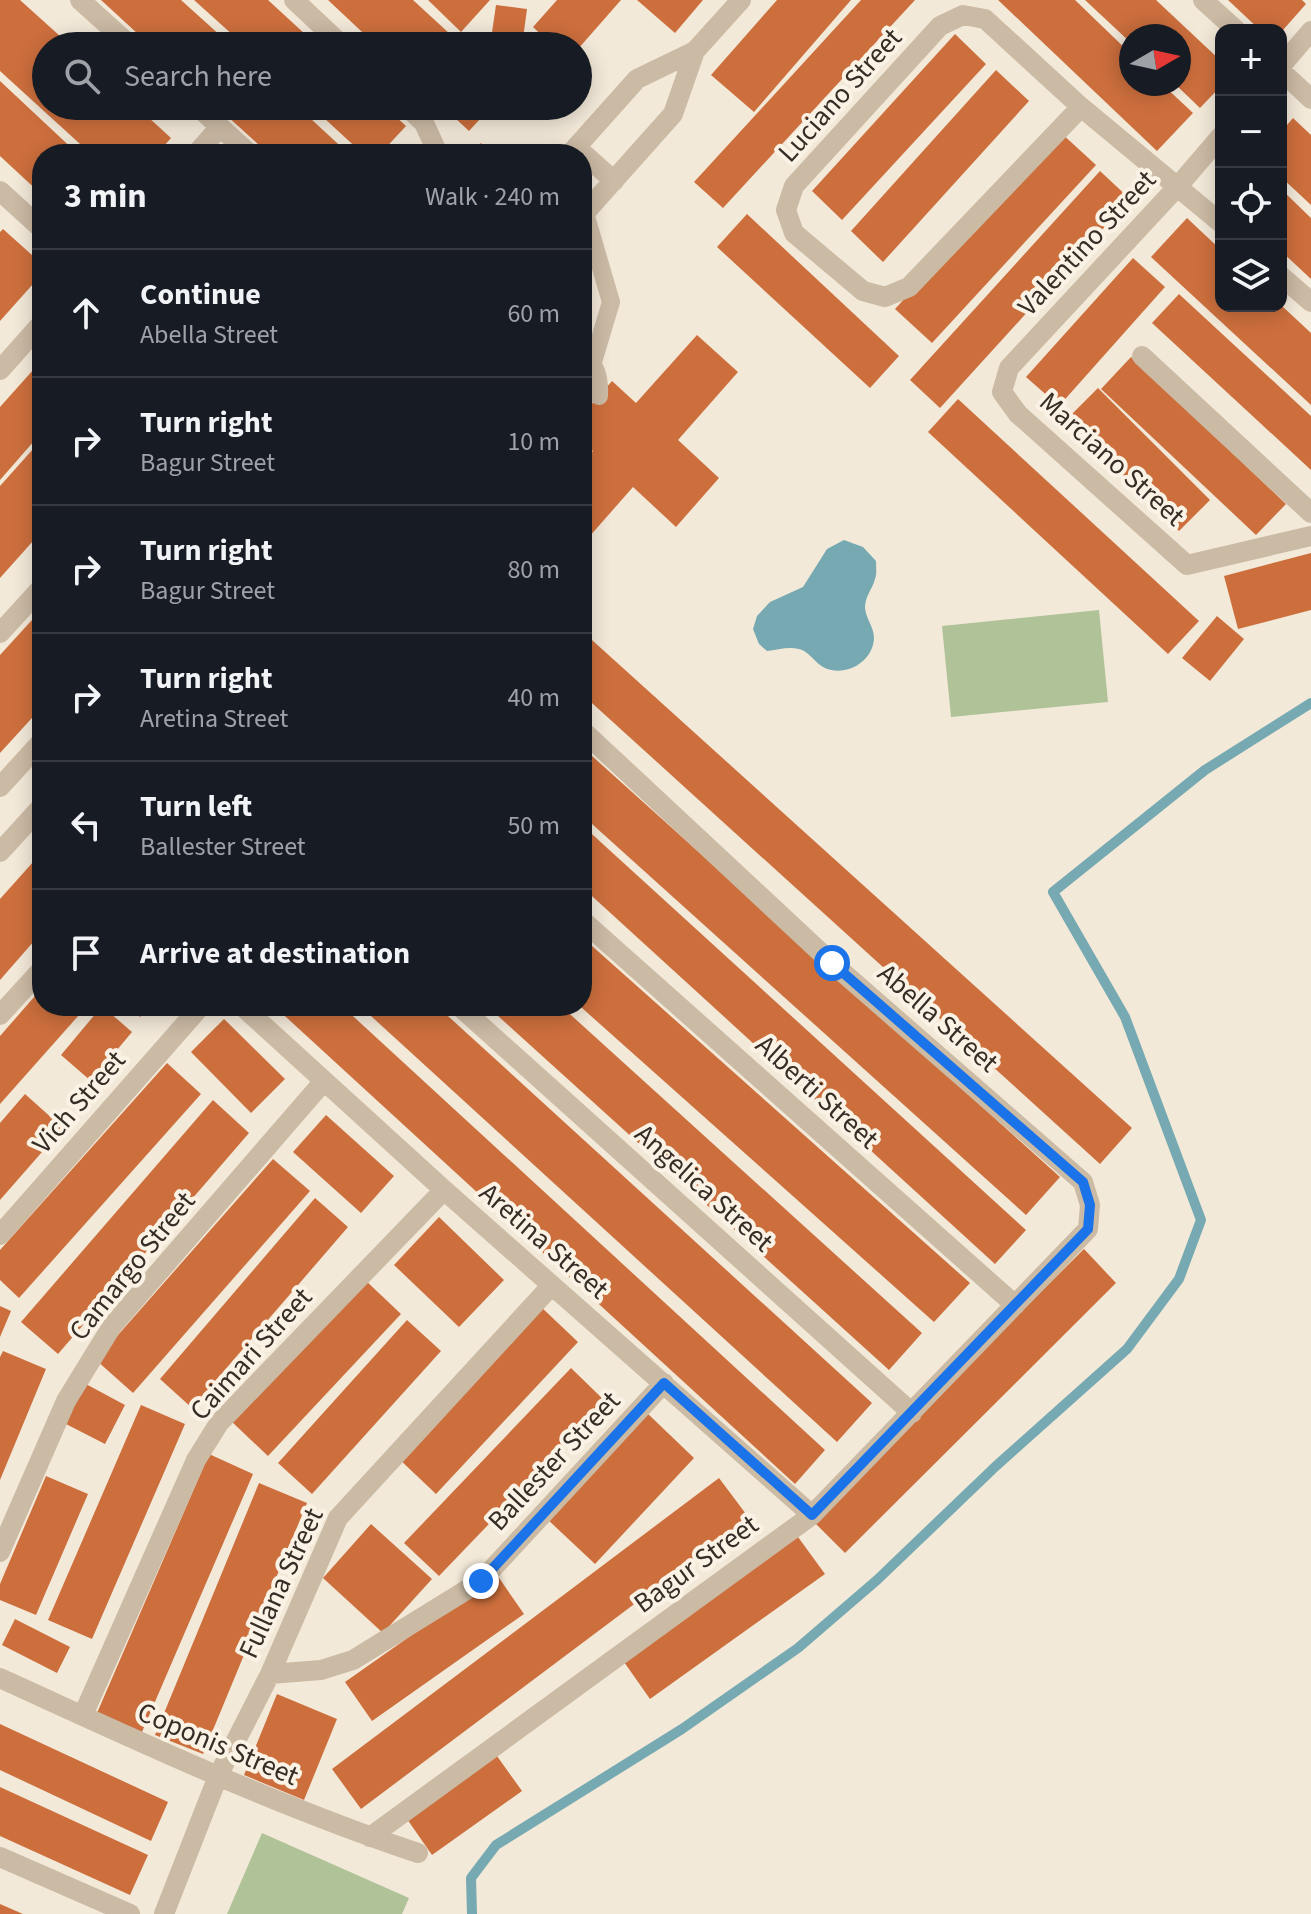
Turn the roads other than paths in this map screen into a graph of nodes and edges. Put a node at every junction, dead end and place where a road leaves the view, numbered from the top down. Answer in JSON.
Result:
{"nodes":[{"id":1,"x":80,"y":0,"type":"edge"},
{"id":2,"x":294,"y":0,"type":"edge"},
{"id":3,"x":741,"y":0,"type":"edge"},
{"id":4,"x":1203,"y":0,"type":"edge"},
{"id":5,"x":1229,"y":24,"type":"edge"},
{"id":6,"x":1311,"y":31,"type":"edge"},
{"id":7,"x":115,"y":32,"type":"edge"},
{"id":8,"x":328,"y":32,"type":"edge"},
{"id":9,"x":695,"y":51,"type":"junction"},
{"id":10,"x":1287,"y":61,"type":"edge"},
{"id":11,"x":1287,"y":74,"type":"edge"},
{"id":12,"x":1311,"y":99,"type":"edge"},
{"id":13,"x":1081,"y":107,"type":"junction"},
{"id":14,"x":212,"y":120,"type":"edge"},
{"id":15,"x":421,"y":120,"type":"edge"},
{"id":16,"x":220,"y":127,"type":"junction"},
{"id":17,"x":1215,"y":143,"type":"edge"},
{"id":18,"x":205,"y":144,"type":"edge"},
{"id":19,"x":239,"y":144,"type":"edge"},
{"id":20,"x":434,"y":144,"type":"edge"},
{"id":21,"x":579,"y":144,"type":"edge"},
{"id":22,"x":592,"y":165,"type":"edge"},
{"id":23,"x":614,"y":181,"type":"junction"},
{"id":24,"x":1179,"y":185,"type":"junction"},
{"id":25,"x":0,"y":191,"type":"edge"},
{"id":26,"x":592,"y":205,"type":"edge"},
{"id":27,"x":1215,"y":218,"type":"edge"},
{"id":28,"x":32,"y":220,"type":"edge"},
{"id":29,"x":592,"y":240,"type":"edge"},
{"id":30,"x":1287,"y":281,"type":"edge"},
{"id":31,"x":1311,"y":302,"type":"edge"},
{"id":32,"x":32,"y":334,"type":"edge"},
{"id":33,"x":592,"y":347,"type":"edge"},
{"id":34,"x":1142,"y":356,"type":"dead end"},
{"id":35,"x":592,"y":365,"type":"edge"},
{"id":36,"x":0,"y":370,"type":"edge"},
{"id":37,"x":1002,"y":392,"type":"joint"},
{"id":38,"x":599,"y":396,"type":"dead end"},
{"id":39,"x":1311,"y":513,"type":"edge"},
{"id":40,"x":1311,"y":536,"type":"edge"},
{"id":41,"x":32,"y":598,"type":"edge"},
{"id":42,"x":0,"y":633,"type":"edge"},
{"id":43,"x":592,"y":739,"type":"edge"},
{"id":44,"x":32,"y":752,"type":"edge"},
{"id":45,"x":0,"y":787,"type":"edge"},
{"id":46,"x":32,"y":817,"type":"edge"},
{"id":47,"x":0,"y":852,"type":"edge"},
{"id":48,"x":592,"y":929,"type":"edge"},
{"id":49,"x":32,"y":980,"type":"edge"},
{"id":50,"x":0,"y":1015,"type":"edge"},
{"id":51,"x":192,"y":1016,"type":"edge"},
{"id":52,"x":253,"y":1016,"type":"edge"},
{"id":53,"x":470,"y":1016,"type":"edge"},
{"id":54,"x":324,"y":1081,"type":"junction"},
{"id":55,"x":1083,"y":1182,"type":"joint"},
{"id":56,"x":444,"y":1190,"type":"junction"},
{"id":57,"x":0,"y":1235,"type":"edge"},
{"id":58,"x":552,"y":1285,"type":"junction"},
{"id":59,"x":1015,"y":1305,"type":"junction"},
{"id":60,"x":664,"y":1383,"type":"junction"},
{"id":61,"x":912,"y":1413,"type":"junction"},
{"id":62,"x":812,"y":1515,"type":"junction"},
{"id":63,"x":0,"y":1552,"type":"edge"},
{"id":64,"x":270,"y":1674,"type":"junction"},
{"id":65,"x":0,"y":1678,"type":"edge"},
{"id":66,"x":83,"y":1715,"type":"junction"},
{"id":67,"x":218,"y":1776,"type":"junction"},
{"id":68,"x":370,"y":1837,"type":"junction"},
{"id":69,"x":418,"y":1853,"type":"dead end"},
{"id":70,"x":0,"y":1857,"type":"edge"},
{"id":71,"x":130,"y":1914,"type":"edge"},
{"id":72,"x":164,"y":1914,"type":"edge"}],
"edges":[{"from":1,"to":7,"type":"street"},
{"from":2,"to":8,"type":"street"},
{"from":3,"to":9,"type":"street"},
{"from":4,"to":5,"type":"street"},
{"from":6,"to":10,"type":"street"},
{"from":9,"to":21,"type":"street"},
{"from":9,"to":23,"type":"street"},
{"from":11,"to":12,"type":"street"},
{"from":13,"to":13,"type":"street","name":"Luciano Street"},
{"from":13,"to":24,"type":"street","name":"Luciano Street"},
{"from":14,"to":16,"type":"street"},
{"from":15,"to":20,"type":"street"},
{"from":16,"to":18,"type":"street"},
{"from":16,"to":19,"type":"street"},
{"from":17,"to":24,"type":"street","name":"Valentino Street"},
{"from":22,"to":23,"type":"street"},
{"from":23,"to":26,"type":"street"},
{"from":24,"to":27,"type":"street","name":"Luciano Street"},
{"from":24,"to":37,"type":"street","name":"Valentino Street"},
{"from":25,"to":28,"type":"street"},
{"from":29,"to":33,"type":"lane"},
{"from":30,"to":31,"type":"street"},
{"from":32,"to":36,"type":"street"},
{"from":34,"to":39,"type":"street"},
{"from":35,"to":38,"type":"lane"},
{"from":37,"to":40,"type":"street","name":"Marciano Street"},
{"from":41,"to":42,"type":"street"},
{"from":43,"to":55,"type":"street","name":"Abella Street"},
{"from":44,"to":45,"type":"street"},
{"from":46,"to":47,"type":"street"},
{"from":48,"to":59,"type":"street","name":"Alberti Street"},
{"from":49,"to":50,"type":"street"},
{"from":51,"to":57,"type":"street","name":"Vich Street"},
{"from":52,"to":54,"type":"street","name":"Aretina Street"},
{"from":53,"to":61,"type":"street","name":"Angelica Street"},
{"from":54,"to":56,"type":"street","name":"Aretina Street"},
{"from":54,"to":63,"type":"street","name":"Camargo Street"},
{"from":55,"to":59,"type":"street","name":"Bagur Street"},
{"from":56,"to":58,"type":"street","name":"Aretina Street"},
{"from":56,"to":66,"type":"street","name":"Caimari Street"},
{"from":58,"to":60,"type":"street","name":"Aretina Street"},
{"from":58,"to":64,"type":"street","name":"Fullana Street"},
{"from":59,"to":61,"type":"street","name":"Bagur Street"},
{"from":60,"to":62,"type":"street","name":"Aretina Street"},
{"from":60,"to":64,"type":"street","name":"Ballester Street"},
{"from":61,"to":62,"type":"street","name":"Bagur Street"},
{"from":62,"to":68,"type":"street","name":"Bagur Street"},
{"from":64,"to":67,"type":"street","name":"Fullana Street"},
{"from":65,"to":66,"type":"street","name":"Coponis Street"},
{"from":66,"to":67,"type":"street","name":"Coponis Street"},
{"from":67,"to":68,"type":"street","name":"Coponis Street"},
{"from":67,"to":72,"type":"street","name":"Fullana Street"},
{"from":68,"to":69,"type":"street","name":"Coponis Street"},
{"from":70,"to":71,"type":"street"}]}
